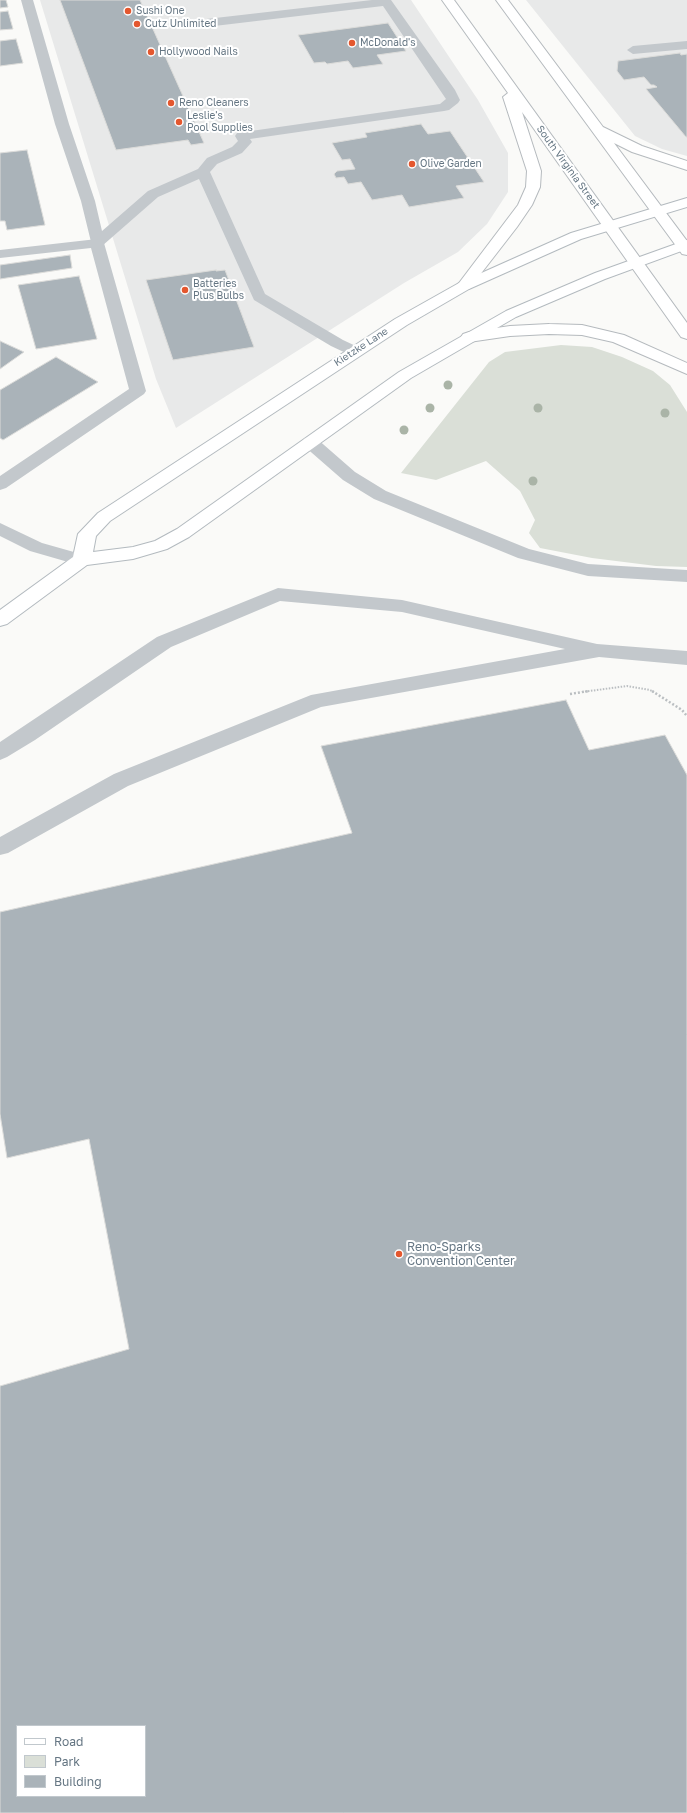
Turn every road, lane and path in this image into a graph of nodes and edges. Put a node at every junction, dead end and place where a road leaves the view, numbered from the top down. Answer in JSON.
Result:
{"nodes":[{"id":1,"x":27,"y":0,"type":"edge"},
{"id":2,"x":448,"y":0,"type":"edge"},
{"id":3,"x":502,"y":0,"type":"edge"},
{"id":4,"x":385,"y":1,"type":"edge"},
{"id":5,"x":189,"y":25,"type":"dead end"},
{"id":6,"x":687,"y":45,"type":"edge"},
{"id":7,"x":633,"y":50,"type":"dead end"},
{"id":8,"x":504,"y":78,"type":"junction"},
{"id":9,"x":598,"y":130,"type":"junction"},
{"id":10,"x":687,"y":166,"type":"edge"},
{"id":11,"x":203,"y":172,"type":"junction"},
{"id":12,"x":687,"y":202,"type":"edge"},
{"id":13,"x":658,"y":210,"type":"junction"},
{"id":14,"x":610,"y":225,"type":"junction"},
{"id":15,"x":97,"y":243,"type":"junction"},
{"id":16,"x":686,"y":247,"type":"edge"},
{"id":17,"x":0,"y":254,"type":"edge"},
{"id":18,"x":636,"y":261,"type":"junction"},
{"id":19,"x":464,"y":286,"type":"junction"},
{"id":20,"x":687,"y":334,"type":"edge"},
{"id":21,"x":469,"y":337,"type":"junction"},
{"id":22,"x":354,"y":351,"type":"junction"},
{"id":23,"x":687,"y":369,"type":"edge"},
{"id":24,"x":310,"y":442,"type":"junction"},
{"id":25,"x":0,"y":484,"type":"edge"},
{"id":26,"x":0,"y":529,"type":"edge"},
{"id":27,"x":82,"y":560,"type":"junction"},
{"id":28,"x":687,"y":576,"type":"edge"},
{"id":29,"x":0,"y":619,"type":"edge"},
{"id":30,"x":599,"y":650,"type":"junction"},
{"id":31,"x":687,"y":658,"type":"edge"},
{"id":32,"x":570,"y":694,"type":"dead end"},
{"id":33,"x":687,"y":716,"type":"edge"},
{"id":34,"x":0,"y":752,"type":"edge"},
{"id":35,"x":0,"y":847,"type":"edge"}],
"edges":[{"from":1,"to":15,"type":"street"},
{"from":2,"to":8,"type":"main road","name":"South Virginia Street"},
{"from":3,"to":9,"type":"main road"},
{"from":4,"to":5,"type":"street"},
{"from":4,"to":11,"type":"street"},
{"from":6,"to":7,"type":"street"},
{"from":8,"to":14,"type":"main road","name":"South Virginia Street"},
{"from":8,"to":19,"type":"main road"},
{"from":9,"to":10,"type":"main road"},
{"from":9,"to":13,"type":"main road"},
{"from":11,"to":15,"type":"street"},
{"from":11,"to":22,"type":"street"},
{"from":12,"to":13,"type":"main road","name":"Kietzke Lane"},
{"from":13,"to":14,"type":"main road","name":"Kietzke Lane"},
{"from":13,"to":16,"type":"main road"},
{"from":14,"to":18,"type":"main road","name":"South Virginia Street"},
{"from":14,"to":19,"type":"main road","name":"Kietzke Lane"},
{"from":15,"to":17,"type":"street"},
{"from":15,"to":25,"type":"street"},
{"from":16,"to":18,"type":"main road"},
{"from":18,"to":20,"type":"main road","name":"South Virginia Street"},
{"from":18,"to":21,"type":"main road"},
{"from":19,"to":22,"type":"main road","name":"Kietzke Lane"},
{"from":21,"to":23,"type":"main road"},
{"from":21,"to":24,"type":"main road"},
{"from":22,"to":27,"type":"main road","name":"Kietzke Lane"},
{"from":24,"to":27,"type":"main road"},
{"from":24,"to":28,"type":"street"},
{"from":26,"to":27,"type":"street"},
{"from":27,"to":29,"type":"main road"},
{"from":30,"to":31,"type":"street"},
{"from":30,"to":34,"type":"street"},
{"from":30,"to":35,"type":"street"},
{"from":32,"to":33,"type":"path"}]}
